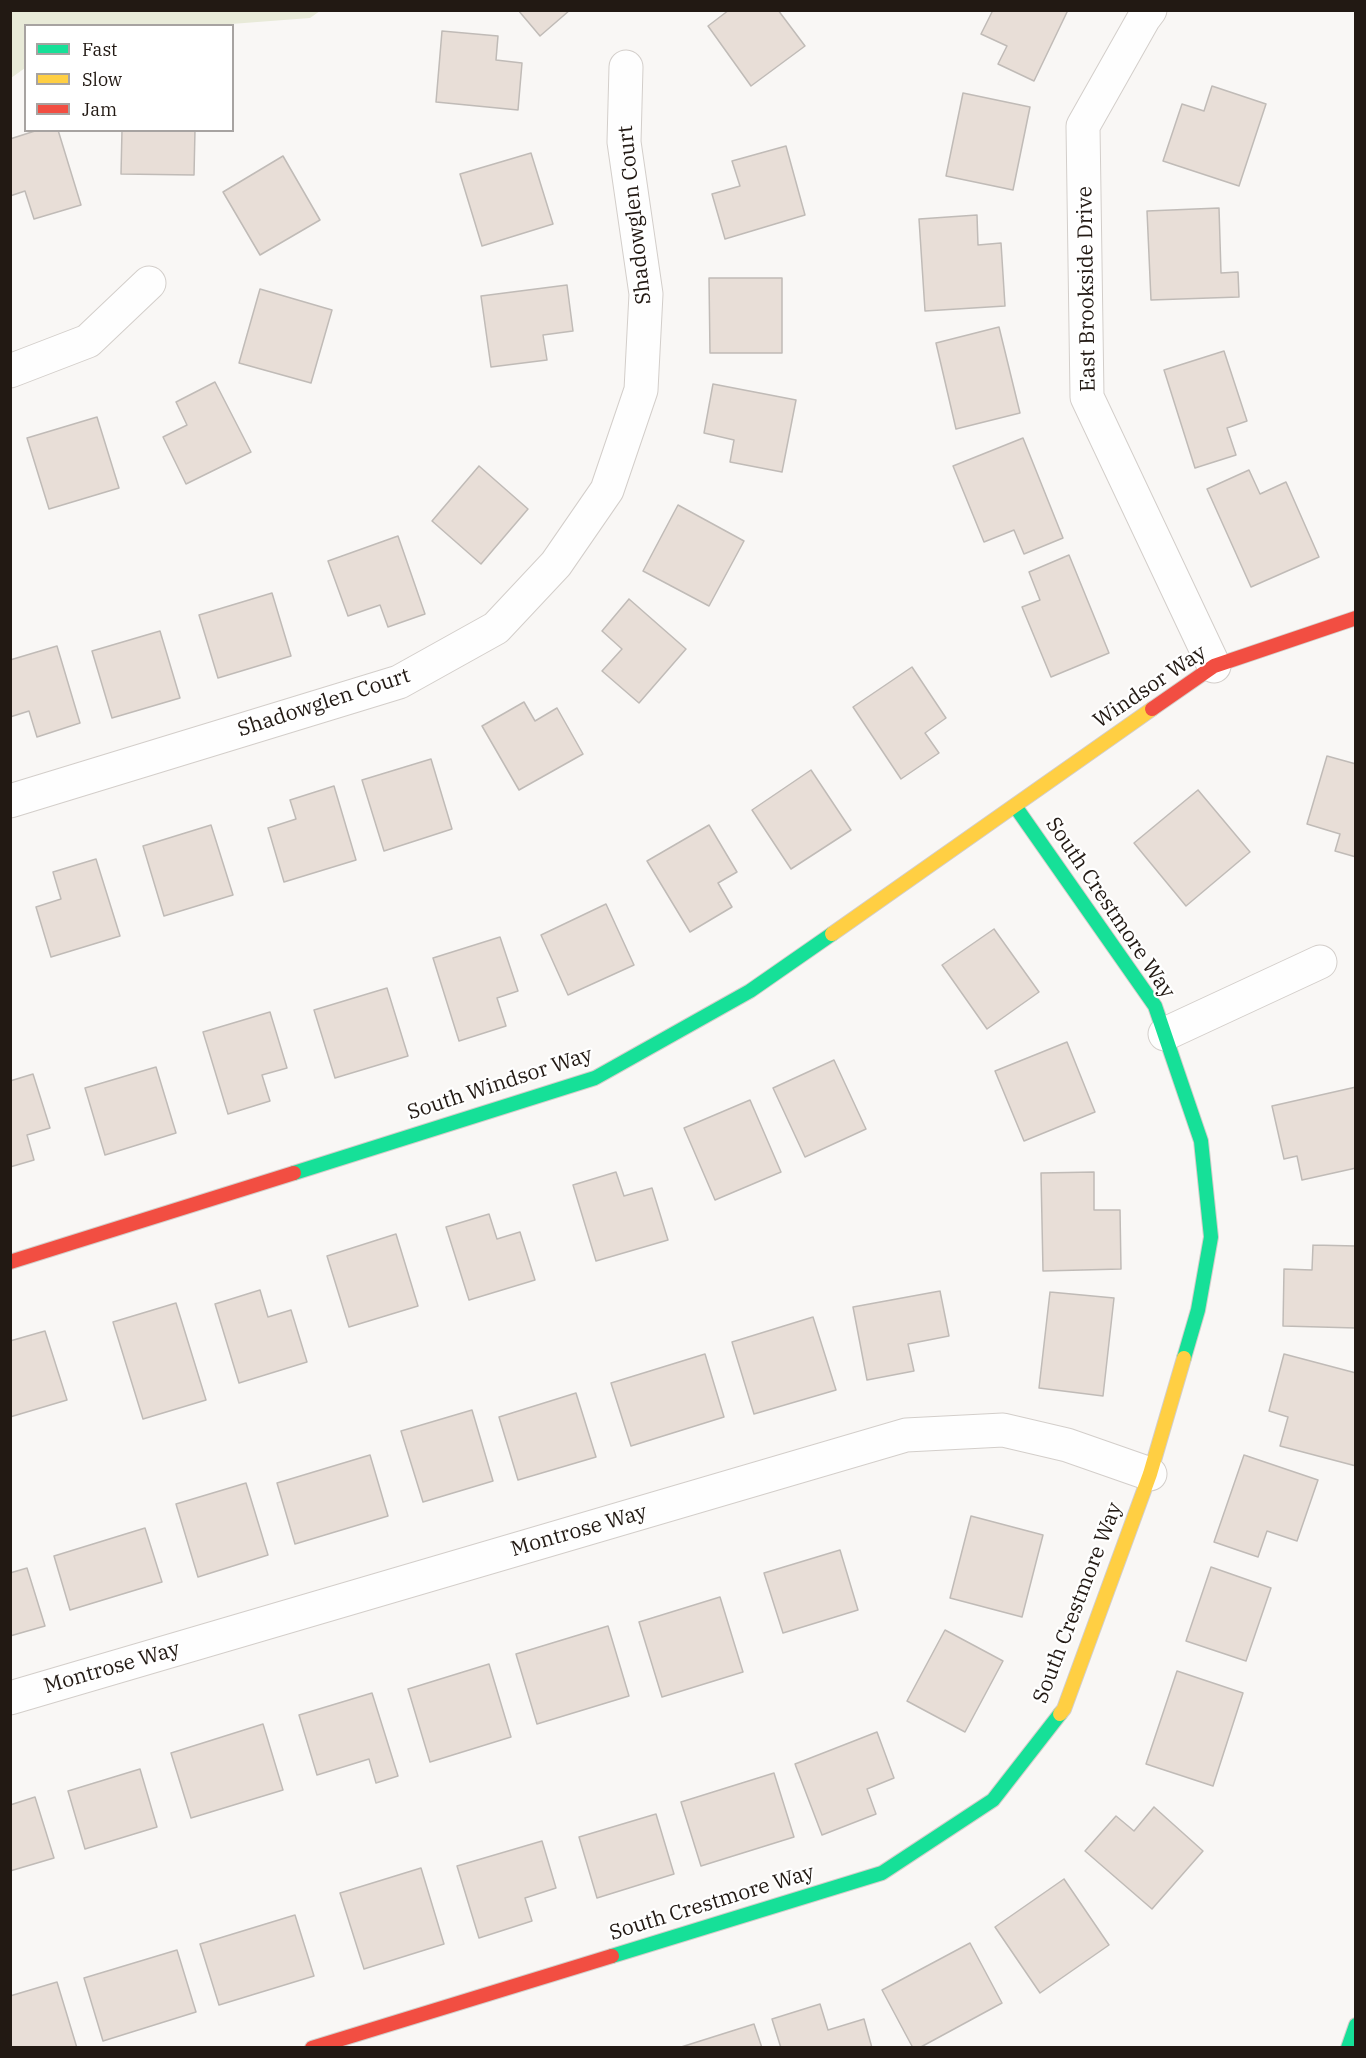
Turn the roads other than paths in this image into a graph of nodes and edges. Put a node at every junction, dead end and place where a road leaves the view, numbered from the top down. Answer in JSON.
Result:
{"nodes":[{"id":1,"x":1150,"y":10,"type":"edge"},
{"id":2,"x":626,"y":67,"type":"dead end"},
{"id":3,"x":149,"y":282,"type":"dead end"},
{"id":4,"x":10,"y":371,"type":"edge"},
{"id":5,"x":1356,"y":618,"type":"edge"},
{"id":6,"x":1214,"y":666,"type":"junction"},
{"id":7,"x":10,"y":801,"type":"edge"},
{"id":8,"x":1015,"y":806,"type":"junction"},
{"id":9,"x":1320,"y":962,"type":"dead end"},
{"id":10,"x":1165,"y":1034,"type":"junction"},
{"id":11,"x":10,"y":1262,"type":"edge"},
{"id":12,"x":1150,"y":1474,"type":"junction"},
{"id":13,"x":10,"y":1698,"type":"edge"},
{"id":14,"x":1356,"y":2025,"type":"edge"},
{"id":15,"x":312,"y":2048,"type":"edge"},
{"id":16,"x":1348,"y":2048,"type":"edge"}],
"edges":[{"from":1,"to":6,"type":"street","name":"East Brookside Drive"},
{"from":2,"to":7,"type":"street","name":"Shadowglen Court"},
{"from":3,"to":4,"type":"street"},
{"from":5,"to":6,"type":"street","name":"Windsor Way"},
{"from":6,"to":8,"type":"street","name":"Windsor Way"},
{"from":8,"to":10,"type":"street","name":"South Crestmore Way"},
{"from":8,"to":11,"type":"street","name":"South Windsor Way"},
{"from":9,"to":10,"type":"street"},
{"from":10,"to":12,"type":"street","name":"South Crestmore Way"},
{"from":12,"to":13,"type":"street","name":"Montrose Way"},
{"from":12,"to":15,"type":"street","name":"South Crestmore Way"},
{"from":14,"to":16,"type":"street"}]}
